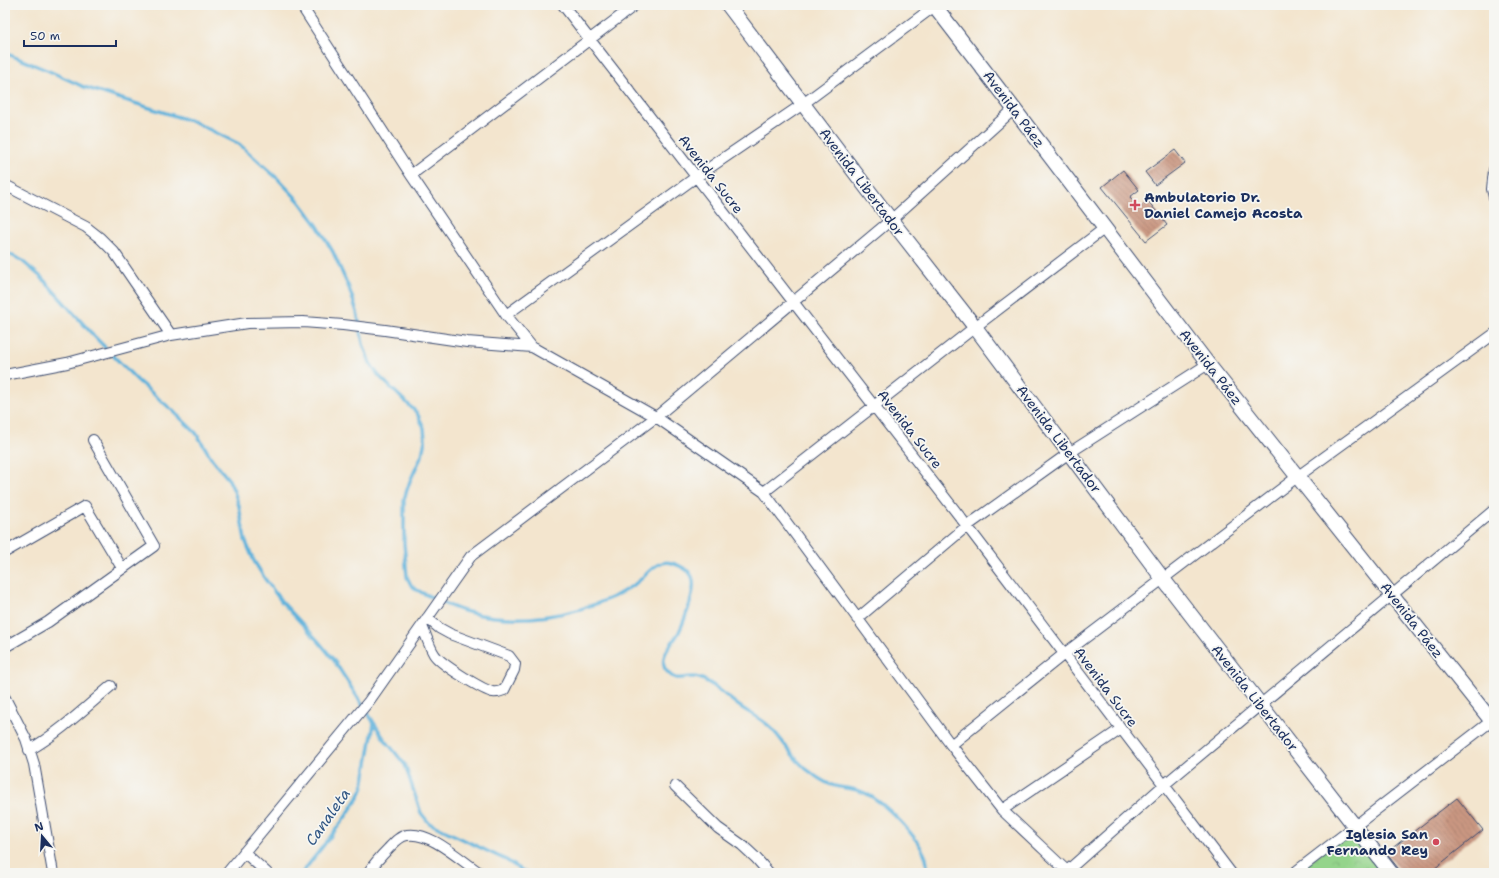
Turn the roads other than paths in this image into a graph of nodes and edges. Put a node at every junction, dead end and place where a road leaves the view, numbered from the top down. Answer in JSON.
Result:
{"nodes":[{"id":1,"x":301,"y":5,"type":"edge"},
{"id":2,"x":563,"y":5,"type":"edge"},
{"id":3,"x":635,"y":5,"type":"edge"},
{"id":4,"x":728,"y":5,"type":"edge"},
{"id":5,"x":935,"y":5,"type":"edge"},
{"id":6,"x":590,"y":40,"type":"junction"},
{"id":7,"x":803,"y":104,"type":"junction"},
{"id":8,"x":1014,"y":109,"type":"junction"},
{"id":9,"x":1494,"y":170,"type":"edge"},
{"id":10,"x":410,"y":175,"type":"junction"},
{"id":11,"x":696,"y":177,"type":"junction"},
{"id":12,"x":5,"y":185,"type":"edge"},
{"id":13,"x":1494,"y":197,"type":"edge"},
{"id":14,"x":891,"y":220,"type":"junction"},
{"id":15,"x":1105,"y":228,"type":"junction"},
{"id":16,"x":793,"y":303,"type":"junction"},
{"id":17,"x":506,"y":315,"type":"junction"},
{"id":18,"x":975,"y":327,"type":"junction"},
{"id":19,"x":1494,"y":334,"type":"edge"},
{"id":20,"x":171,"y":335,"type":"junction"},
{"id":21,"x":532,"y":347,"type":"junction"},
{"id":22,"x":1208,"y":364,"type":"junction"},
{"id":23,"x":5,"y":375,"type":"edge"},
{"id":24,"x":874,"y":406,"type":"junction"},
{"id":25,"x":656,"y":417,"type":"junction"},
{"id":26,"x":93,"y":440,"type":"dead end"},
{"id":27,"x":1069,"y":453,"type":"junction"},
{"id":28,"x":1297,"y":477,"type":"junction"},
{"id":29,"x":764,"y":492,"type":"junction"},
{"id":30,"x":1494,"y":510,"type":"edge"},
{"id":31,"x":967,"y":526,"type":"junction"},
{"id":32,"x":5,"y":552,"type":"edge"},
{"id":33,"x":122,"y":568,"type":"junction"},
{"id":34,"x":1163,"y":579,"type":"junction"},
{"id":35,"x":1392,"y":594,"type":"junction"},
{"id":36,"x":857,"y":619,"type":"junction"},
{"id":37,"x":424,"y":622,"type":"junction"},
{"id":38,"x":5,"y":647,"type":"edge"},
{"id":39,"x":1064,"y":654,"type":"junction"},
{"id":40,"x":111,"y":686,"type":"dead end"},
{"id":41,"x":5,"y":698,"type":"edge"},
{"id":42,"x":1260,"y":706,"type":"junction"},
{"id":43,"x":1493,"y":721,"type":"edge"},
{"id":44,"x":1121,"y":729,"type":"junction"},
{"id":45,"x":951,"y":746,"type":"junction"},
{"id":46,"x":29,"y":750,"type":"junction"},
{"id":47,"x":1164,"y":785,"type":"junction"},
{"id":48,"x":675,"y":786,"type":"dead end"},
{"id":49,"x":1002,"y":810,"type":"junction"},
{"id":50,"x":1356,"y":827,"type":"junction"},
{"id":51,"x":244,"y":852,"type":"junction"},
{"id":52,"x":1068,"y":872,"type":"edge"},
{"id":53,"x":53,"y":873,"type":"edge"},
{"id":54,"x":227,"y":873,"type":"edge"},
{"id":55,"x":267,"y":873,"type":"edge"},
{"id":56,"x":368,"y":873,"type":"edge"},
{"id":57,"x":480,"y":873,"type":"edge"},
{"id":58,"x":769,"y":873,"type":"edge"},
{"id":59,"x":1231,"y":873,"type":"edge"},
{"id":60,"x":1294,"y":873,"type":"edge"},
{"id":61,"x":1391,"y":873,"type":"edge"}],
"edges":[{"from":1,"to":10,"type":"street"},
{"from":2,"to":6,"type":"street","name":"Avenida Sucre"},
{"from":3,"to":6,"type":"street"},
{"from":4,"to":7,"type":"main road","name":"Avenida Libertador"},
{"from":5,"to":7,"type":"street"},
{"from":5,"to":8,"type":"main road","name":"Avenida Páez"},
{"from":6,"to":10,"type":"street"},
{"from":6,"to":11,"type":"street","name":"Avenida Sucre"},
{"from":7,"to":11,"type":"street"},
{"from":7,"to":14,"type":"main road","name":"Avenida Libertador"},
{"from":8,"to":14,"type":"street"},
{"from":8,"to":15,"type":"main road","name":"Avenida Páez"},
{"from":9,"to":13,"type":"street"},
{"from":10,"to":17,"type":"street"},
{"from":11,"to":16,"type":"street","name":"Avenida Sucre"},
{"from":11,"to":17,"type":"street"},
{"from":12,"to":20,"type":"street"},
{"from":14,"to":16,"type":"street"},
{"from":14,"to":18,"type":"main road","name":"Avenida Libertador"},
{"from":15,"to":18,"type":"street"},
{"from":15,"to":22,"type":"main road","name":"Avenida Páez"},
{"from":16,"to":24,"type":"street","name":"Avenida Sucre"},
{"from":16,"to":25,"type":"street"},
{"from":17,"to":21,"type":"street"},
{"from":18,"to":24,"type":"street"},
{"from":18,"to":27,"type":"main road","name":"Avenida Libertador"},
{"from":19,"to":28,"type":"street"},
{"from":20,"to":21,"type":"street"},
{"from":20,"to":23,"type":"street"},
{"from":21,"to":25,"type":"street"},
{"from":22,"to":27,"type":"street"},
{"from":22,"to":28,"type":"main road","name":"Avenida Páez"},
{"from":24,"to":29,"type":"street"},
{"from":24,"to":31,"type":"street","name":"Avenida Sucre"},
{"from":25,"to":29,"type":"street"},
{"from":25,"to":37,"type":"street"},
{"from":26,"to":33,"type":"street"},
{"from":27,"to":31,"type":"street"},
{"from":27,"to":34,"type":"main road","name":"Avenida Libertador"},
{"from":28,"to":34,"type":"street"},
{"from":28,"to":35,"type":"main road","name":"Avenida Páez"},
{"from":29,"to":36,"type":"street"},
{"from":30,"to":35,"type":"street"},
{"from":31,"to":36,"type":"street"},
{"from":31,"to":39,"type":"street","name":"Avenida Sucre"},
{"from":32,"to":33,"type":"street"},
{"from":33,"to":38,"type":"street"},
{"from":34,"to":39,"type":"street"},
{"from":34,"to":42,"type":"main road","name":"Avenida Libertador"},
{"from":35,"to":42,"type":"street"},
{"from":35,"to":43,"type":"main road","name":"Avenida Páez"},
{"from":36,"to":45,"type":"street"},
{"from":37,"to":37,"type":"street"},
{"from":37,"to":51,"type":"street"},
{"from":39,"to":44,"type":"street","name":"Avenida Sucre"},
{"from":39,"to":45,"type":"street"},
{"from":40,"to":46,"type":"street"},
{"from":41,"to":46,"type":"street"},
{"from":42,"to":47,"type":"street"},
{"from":42,"to":50,"type":"main road","name":"Avenida Libertador"},
{"from":43,"to":50,"type":"street"},
{"from":44,"to":47,"type":"street","name":"Avenida Sucre"},
{"from":44,"to":49,"type":"street"},
{"from":45,"to":49,"type":"street"},
{"from":46,"to":53,"type":"street"},
{"from":47,"to":52,"type":"street"},
{"from":47,"to":59,"type":"street","name":"Avenida Sucre"},
{"from":48,"to":58,"type":"street"},
{"from":49,"to":52,"type":"street"},
{"from":50,"to":60,"type":"street"},
{"from":50,"to":61,"type":"main road","name":"Avenida Libertador"},
{"from":51,"to":54,"type":"street"},
{"from":51,"to":55,"type":"street"},
{"from":56,"to":57,"type":"street"}]}
